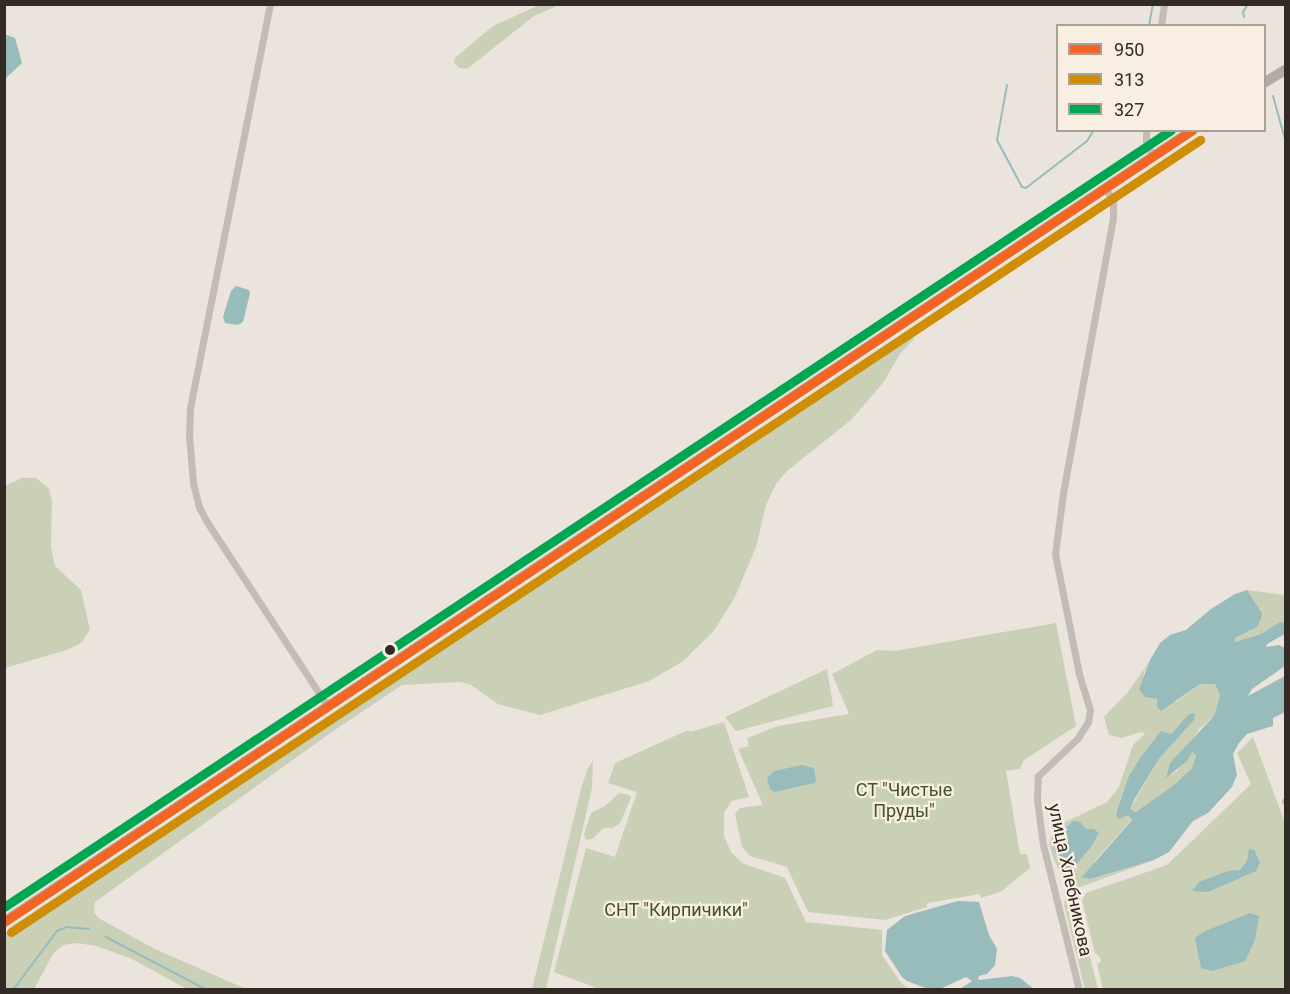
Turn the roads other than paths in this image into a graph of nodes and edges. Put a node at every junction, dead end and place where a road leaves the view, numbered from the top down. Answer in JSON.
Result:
{"nodes":[{"id":1,"x":270,"y":4,"type":"edge"},
{"id":2,"x":1164,"y":4,"type":"edge"},
{"id":3,"x":1161,"y":24,"type":"edge"},
{"id":4,"x":1286,"y":69,"type":"edge"},
{"id":5,"x":1266,"y":82,"type":"edge"},
{"id":6,"x":1146,"y":132,"type":"edge"},
{"id":7,"x":1190,"y":132,"type":"edge"},
{"id":8,"x":1154,"y":157,"type":"junction"},
{"id":9,"x":1106,"y":189,"type":"junction"},
{"id":10,"x":328,"y":706,"type":"junction"},
{"id":11,"x":4,"y":922,"type":"edge"},
{"id":12,"x":1079,"y":990,"type":"edge"}],
"edges":[{"from":1,"to":10,"type":"street"},
{"from":2,"to":3,"type":"street"},
{"from":4,"to":5,"type":"main road"},
{"from":6,"to":8,"type":"street"},
{"from":7,"to":8,"type":"main road"},
{"from":8,"to":9,"type":"main road"},
{"from":9,"to":10,"type":"main road"},
{"from":9,"to":12,"type":"street","name":"улица Хлебникова"},
{"from":10,"to":11,"type":"main road"}]}
